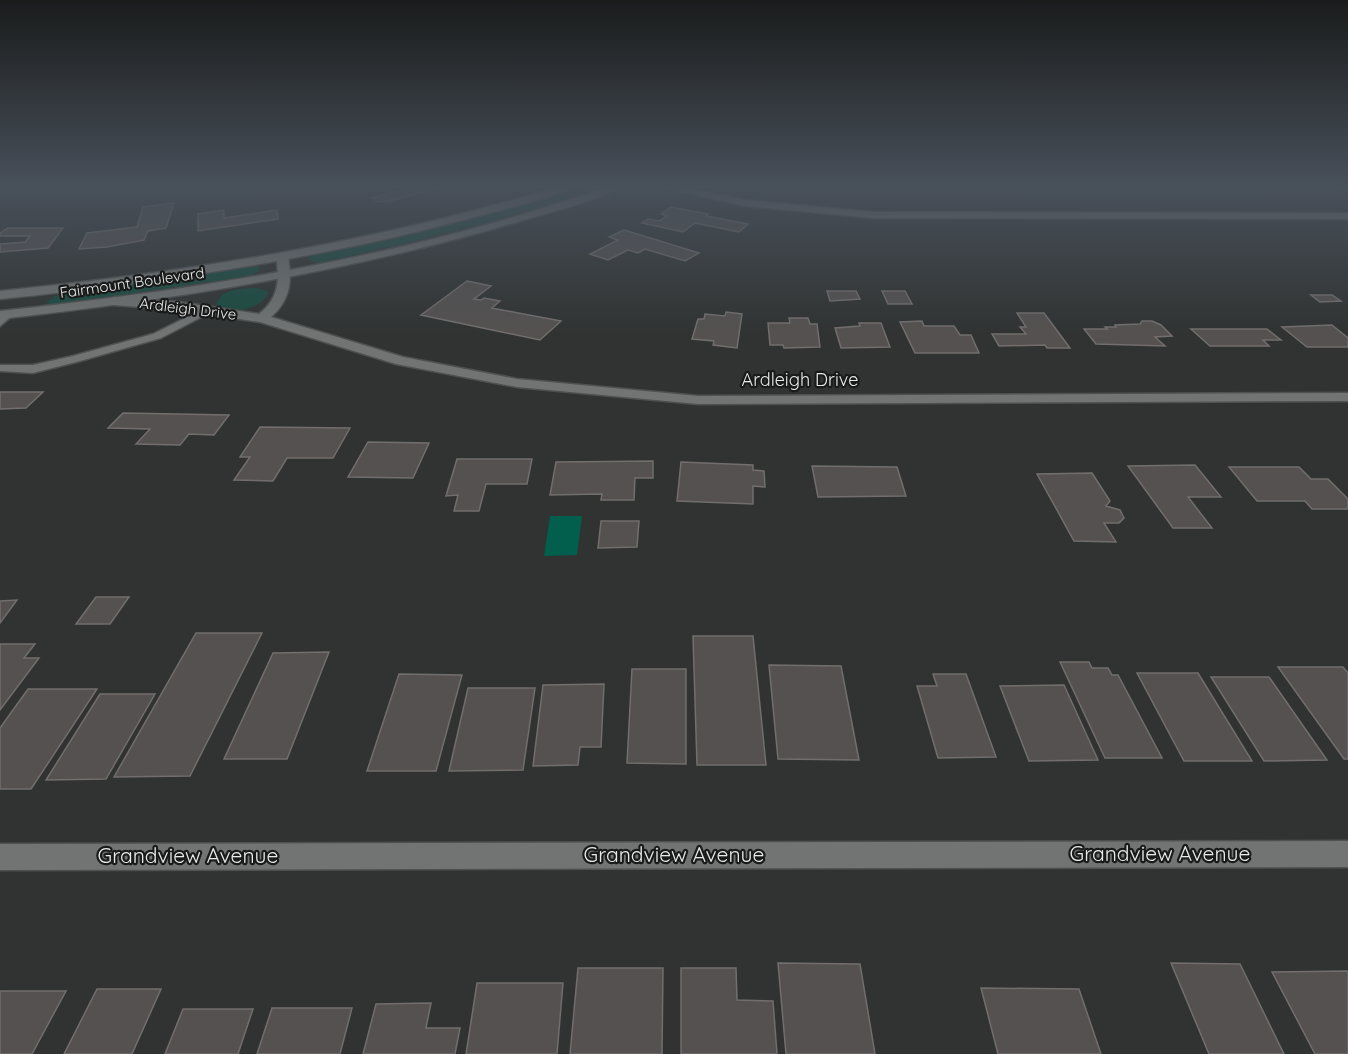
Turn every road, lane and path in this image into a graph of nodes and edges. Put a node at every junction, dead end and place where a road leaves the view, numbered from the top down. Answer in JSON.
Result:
{"nodes":[{"id":1,"x":380,"y":235,"type":"edge"},
{"id":2,"x":456,"y":235,"type":"edge"},
{"id":3,"x":282,"y":256,"type":"junction"},
{"id":4,"x":286,"y":273,"type":"junction"},
{"id":5,"x":24,"y":293,"type":"junction"},
{"id":6,"x":0,"y":295,"type":"edge"},
{"id":7,"x":114,"y":301,"type":"junction"},
{"id":8,"x":207,"y":310,"type":"junction"},
{"id":9,"x":3,"y":318,"type":"edge"},
{"id":10,"x":262,"y":318,"type":"junction"},
{"id":11,"x":0,"y":368,"type":"edge"},
{"id":12,"x":1348,"y":397,"type":"edge"},
{"id":13,"x":1348,"y":854,"type":"edge"},
{"id":14,"x":0,"y":857,"type":"edge"}],
"edges":[{"from":1,"to":3,"type":"street","name":"Fairmount Boulevard"},
{"from":2,"to":4,"type":"street","name":"Fairmount Boulevard"},
{"from":3,"to":4,"type":"street","name":"Ardleigh Drive"},
{"from":3,"to":5,"type":"street","name":"Fairmount Boulevard"},
{"from":4,"to":7,"type":"street","name":"Fairmount Boulevard"},
{"from":4,"to":10,"type":"street","name":"Ardleigh Drive"},
{"from":5,"to":6,"type":"street","name":"Fairmount Boulevard"},
{"from":5,"to":9,"type":"street"},
{"from":7,"to":8,"type":"street","name":"Ardleigh Drive"},
{"from":7,"to":9,"type":"street","name":"Fairmount Boulevard"},
{"from":8,"to":10,"type":"street","name":"Ardleigh Drive"},
{"from":8,"to":11,"type":"lane"},
{"from":10,"to":12,"type":"street","name":"Ardleigh Drive"},
{"from":13,"to":14,"type":"street","name":"Grandview Avenue"}]}
